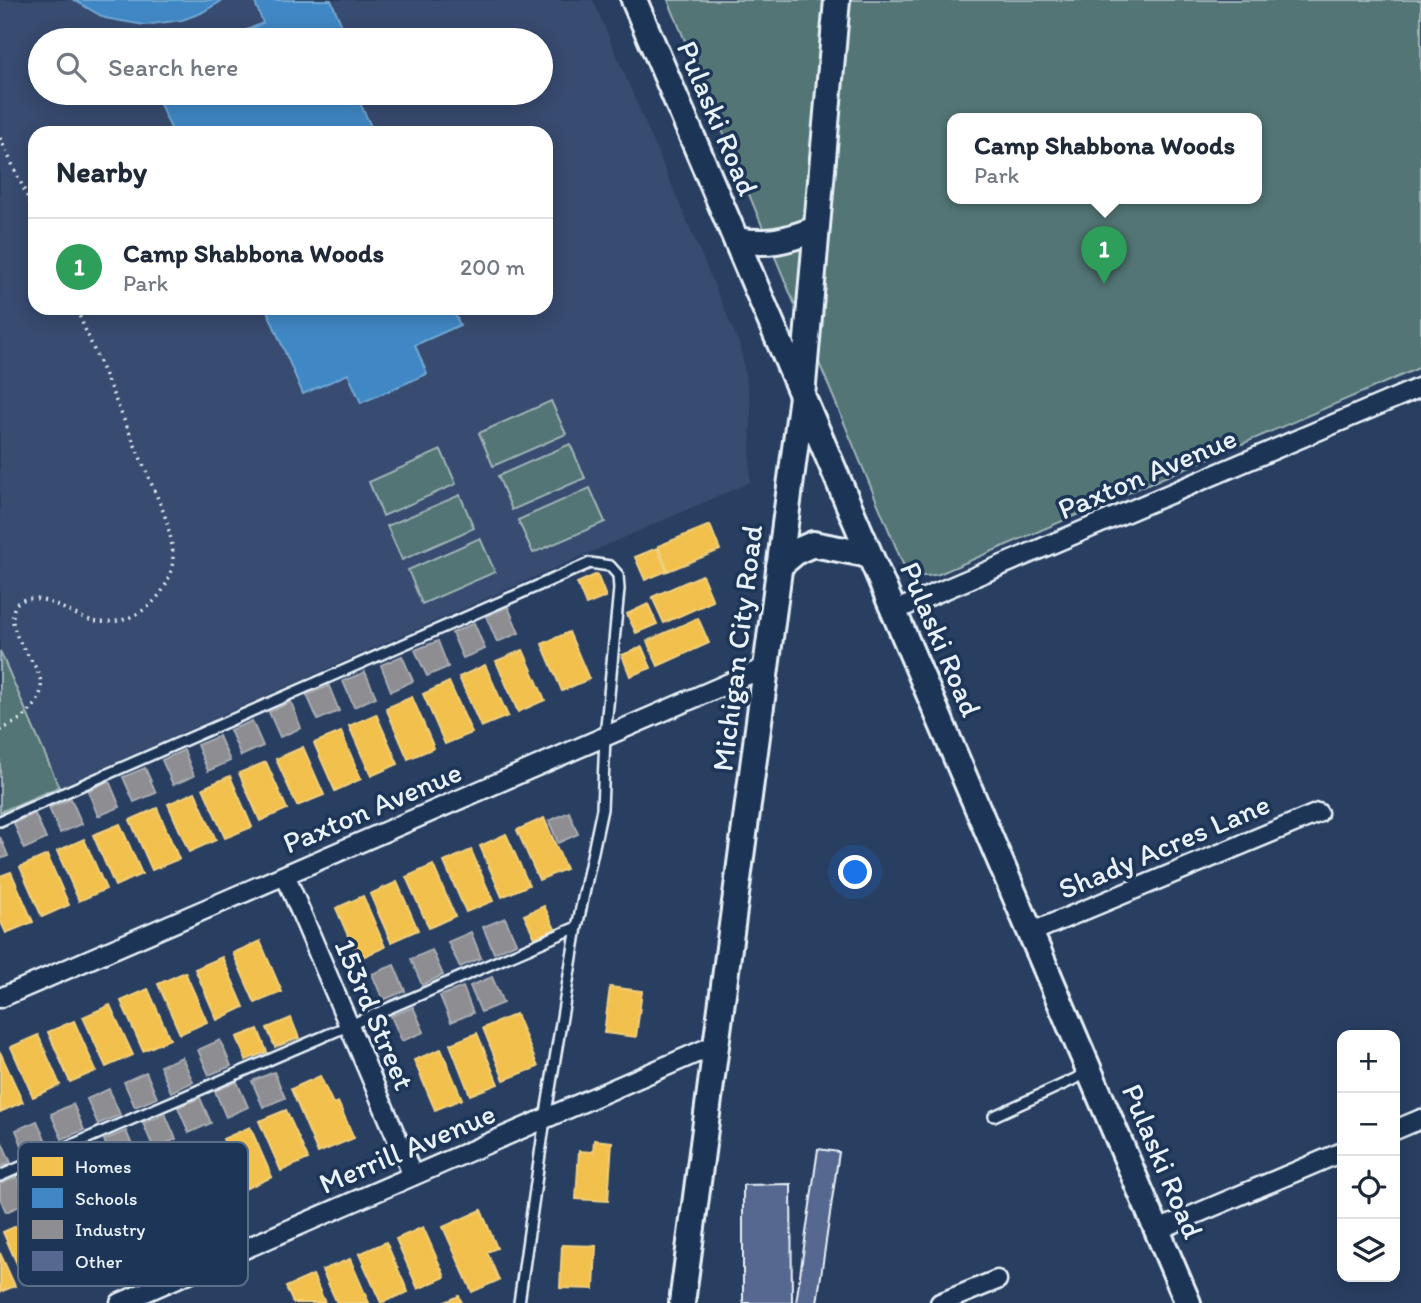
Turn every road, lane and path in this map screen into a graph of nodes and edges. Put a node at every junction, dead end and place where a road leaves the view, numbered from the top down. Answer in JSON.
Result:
{"nodes":[{"id":1,"x":634,"y":0,"type":"edge"},
{"id":2,"x":837,"y":0,"type":"edge"},
{"id":3,"x":0,"y":138,"type":"edge"},
{"id":4,"x":28,"y":198,"type":"edge"},
{"id":5,"x":816,"y":229,"type":"junction"},
{"id":6,"x":736,"y":240,"type":"junction"},
{"id":7,"x":79,"y":315,"type":"edge"},
{"id":8,"x":1421,"y":387,"type":"edge"},
{"id":9,"x":802,"y":396,"type":"junction"},
{"id":10,"x":870,"y":555,"type":"junction"},
{"id":11,"x":779,"y":566,"type":"junction"},
{"id":12,"x":9,"y":611,"type":"dead end"},
{"id":13,"x":894,"y":611,"type":"junction"},
{"id":14,"x":766,"y":667,"type":"junction"},
{"id":15,"x":30,"y":671,"type":"dead end"},
{"id":16,"x":0,"y":731,"type":"edge"},
{"id":17,"x":605,"y":737,"type":"junction"},
{"id":18,"x":1318,"y":813,"type":"dead end"},
{"id":19,"x":0,"y":821,"type":"edge"},
{"id":20,"x":285,"y":875,"type":"junction"},
{"id":21,"x":577,"y":927,"type":"junction"},
{"id":22,"x":1032,"y":932,"type":"junction"},
{"id":23,"x":0,"y":998,"type":"edge"},
{"id":24,"x":349,"y":1025,"type":"junction"},
{"id":25,"x":718,"y":1044,"type":"junction"},
{"id":26,"x":1092,"y":1072,"type":"junction"},
{"id":27,"x":993,"y":1116,"type":"dead end"},
{"id":28,"x":545,"y":1119,"type":"junction"},
{"id":29,"x":1421,"y":1119,"type":"edge"},
{"id":30,"x":1400,"y":1128,"type":"edge"},
{"id":31,"x":80,"y":1142,"type":"edge"},
{"id":32,"x":1337,"y":1154,"type":"edge"},
{"id":33,"x":18,"y":1169,"type":"edge"},
{"id":34,"x":413,"y":1176,"type":"junction"},
{"id":35,"x":0,"y":1177,"type":"edge"},
{"id":36,"x":1157,"y":1230,"type":"junction"},
{"id":37,"x":248,"y":1248,"type":"edge"},
{"id":38,"x":997,"y":1280,"type":"dead end"},
{"id":39,"x":159,"y":1286,"type":"edge"},
{"id":40,"x":120,"y":1303,"type":"edge"},
{"id":41,"x":519,"y":1303,"type":"edge"},
{"id":42,"x":682,"y":1303,"type":"edge"},
{"id":43,"x":940,"y":1303,"type":"edge"},
{"id":44,"x":1188,"y":1303,"type":"edge"}],
"edges":[{"from":1,"to":6,"type":"street","name":"Pulaski Road"},
{"from":2,"to":5,"type":"street","name":"Michigan City Road"},
{"from":3,"to":4,"type":"path"},
{"from":5,"to":6,"type":"street"},
{"from":5,"to":9,"type":"street","name":"Michigan City Road"},
{"from":6,"to":9,"type":"street","name":"Pulaski Road"},
{"from":7,"to":12,"type":"path"},
{"from":8,"to":13,"type":"street","name":"Paxton Avenue"},
{"from":9,"to":10,"type":"street","name":"Pulaski Road"},
{"from":9,"to":11,"type":"street","name":"Michigan City Road"},
{"from":10,"to":11,"type":"street"},
{"from":10,"to":13,"type":"street","name":"Pulaski Road"},
{"from":11,"to":14,"type":"street","name":"Michigan City Road"},
{"from":13,"to":22,"type":"street","name":"Pulaski Road"},
{"from":14,"to":17,"type":"street","name":"Paxton Avenue"},
{"from":14,"to":25,"type":"street","name":"Michigan City Road"},
{"from":15,"to":16,"type":"path"},
{"from":17,"to":19,"type":"lane"},
{"from":17,"to":20,"type":"street","name":"Paxton Avenue"},
{"from":17,"to":21,"type":"lane"},
{"from":18,"to":22,"type":"street","name":"Shady Acres Lane"},
{"from":20,"to":23,"type":"street","name":"Paxton Avenue"},
{"from":20,"to":24,"type":"street","name":"153rd Street"},
{"from":21,"to":24,"type":"lane"},
{"from":21,"to":28,"type":"lane"},
{"from":22,"to":26,"type":"street","name":"Pulaski Road"},
{"from":24,"to":31,"type":"lane"},
{"from":24,"to":34,"type":"street","name":"153rd Street"},
{"from":25,"to":28,"type":"street","name":"Merrill Avenue"},
{"from":25,"to":42,"type":"street","name":"Michigan City Road"},
{"from":26,"to":27,"type":"lane"},
{"from":26,"to":36,"type":"street","name":"Pulaski Road"},
{"from":28,"to":34,"type":"street","name":"Merrill Avenue"},
{"from":28,"to":41,"type":"lane"},
{"from":29,"to":30,"type":"street"},
{"from":32,"to":36,"type":"street"},
{"from":33,"to":35,"type":"lane"},
{"from":34,"to":37,"type":"street","name":"Merrill Avenue"},
{"from":36,"to":44,"type":"street","name":"Pulaski Road"},
{"from":38,"to":43,"type":"street"},
{"from":39,"to":40,"type":"street","name":"Merrill Avenue"}]}
